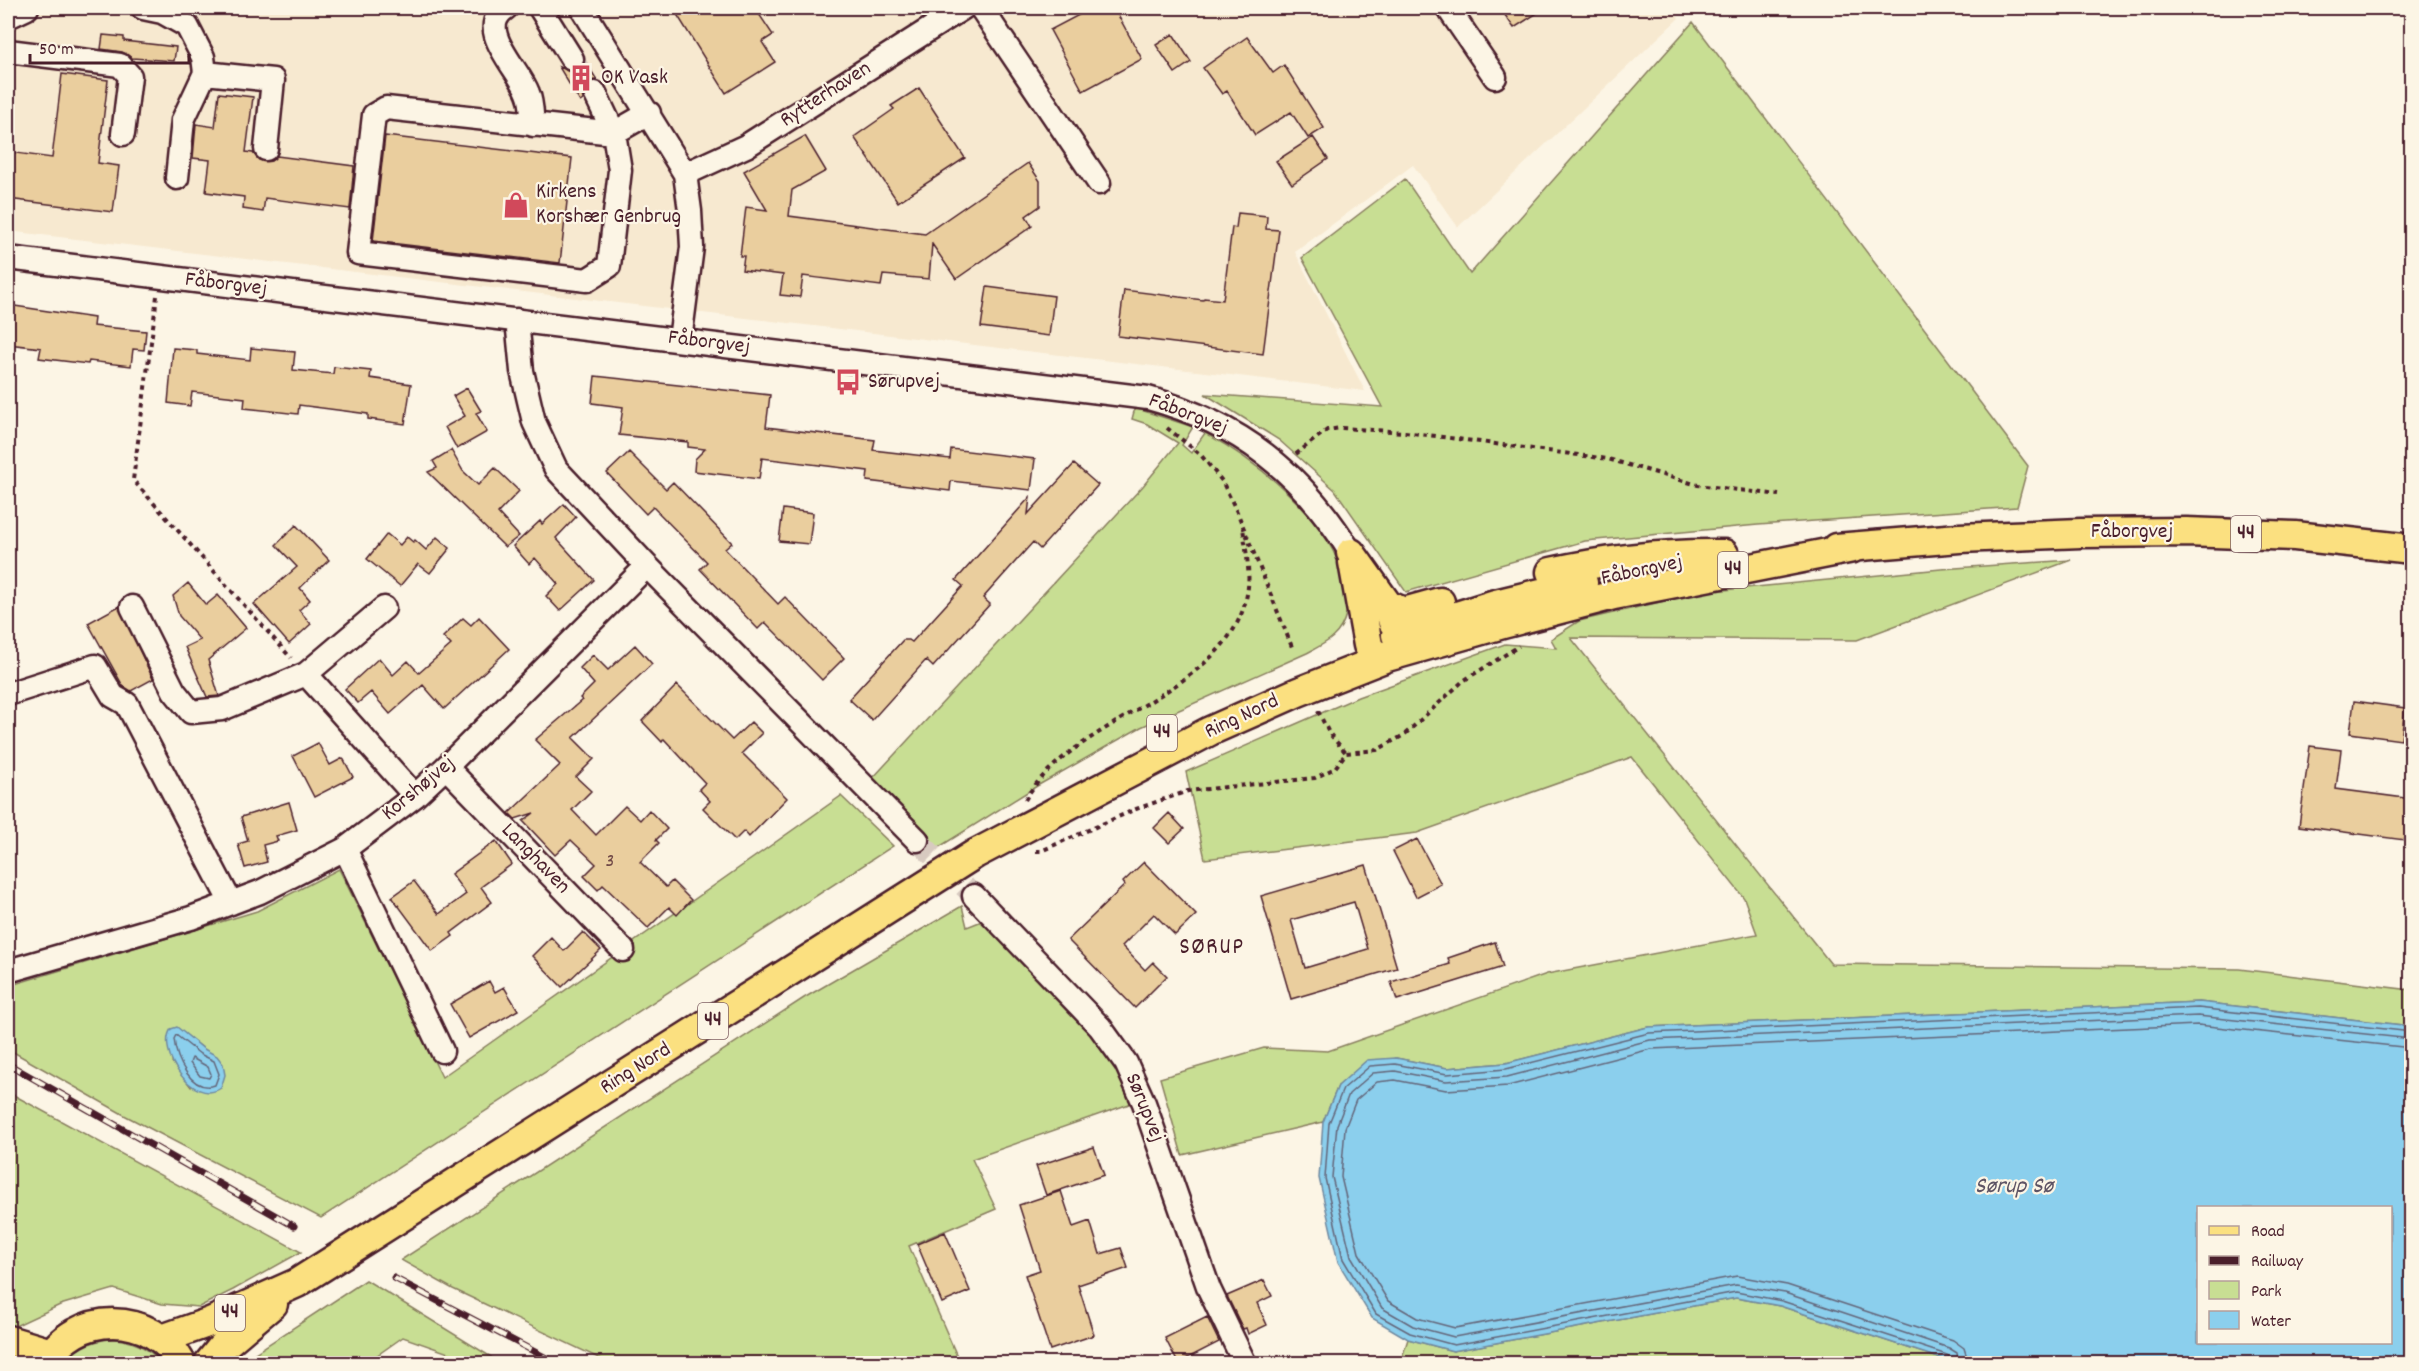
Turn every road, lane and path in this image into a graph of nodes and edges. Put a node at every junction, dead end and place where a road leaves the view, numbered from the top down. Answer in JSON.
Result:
{"nodes":[{"id":1,"x":27,"y":8,"type":"edge"},
{"id":2,"x":506,"y":8,"type":"edge"},
{"id":3,"x":540,"y":8,"type":"edge"},
{"id":4,"x":582,"y":8,"type":"edge"},
{"id":5,"x":963,"y":8,"type":"edge"},
{"id":6,"x":981,"y":8,"type":"edge"},
{"id":7,"x":1448,"y":8,"type":"edge"},
{"id":8,"x":152,"y":10,"type":"edge"},
{"id":9,"x":8,"y":16,"type":"edge"},
{"id":10,"x":8,"y":51,"type":"edge"},
{"id":11,"x":572,"y":58,"type":"tunnel mouth"},
{"id":12,"x":205,"y":73,"type":"junction"},
{"id":13,"x":1495,"y":77,"type":"dead end"},
{"id":14,"x":595,"y":93,"type":"tunnel mouth"},
{"id":15,"x":649,"y":113,"type":"junction"},
{"id":16,"x":533,"y":125,"type":"junction"},
{"id":17,"x":614,"y":133,"type":"junction"},
{"id":18,"x":123,"y":134,"type":"dead end"},
{"id":19,"x":266,"y":149,"type":"dead end"},
{"id":20,"x":685,"y":174,"type":"junction"},
{"id":21,"x":177,"y":178,"type":"dead end"},
{"id":22,"x":1099,"y":183,"type":"dead end"},
{"id":23,"x":8,"y":258,"type":"edge"},
{"id":24,"x":160,"y":277,"type":"junction"},
{"id":25,"x":517,"y":320,"type":"junction"},
{"id":26,"x":680,"y":340,"type":"junction"},
{"id":27,"x":1164,"y":426,"type":"dead end"},
{"id":28,"x":1283,"y":468,"type":"junction"},
{"id":29,"x":1779,"y":495,"type":"dead end"},
{"id":30,"x":1244,"y":527,"type":"junction"},
{"id":31,"x":1853,"y":548,"type":"junction"},
{"id":32,"x":2412,"y":549,"type":"edge"},
{"id":33,"x":1351,"y":554,"type":"junction"},
{"id":34,"x":1724,"y":554,"type":"junction"},
{"id":35,"x":647,"y":566,"type":"junction"},
{"id":36,"x":1388,"y":605,"type":"junction"},
{"id":37,"x":132,"y":607,"type":"dead end"},
{"id":38,"x":384,"y":608,"type":"dead end"},
{"id":39,"x":1522,"y":645,"type":"dead end"},
{"id":40,"x":1383,"y":646,"type":"junction"},
{"id":41,"x":1292,"y":647,"type":"dead end"},
{"id":42,"x":306,"y":674,"type":"junction"},
{"id":43,"x":8,"y":694,"type":"edge"},
{"id":44,"x":1318,"y":711,"type":"dead end"},
{"id":45,"x":1346,"y":753,"type":"junction"},
{"id":46,"x":446,"y":767,"type":"junction"},
{"id":47,"x":415,"y":796,"type":"junction"},
{"id":48,"x":1012,"y":821,"type":"junction"},
{"id":49,"x":917,"y":840,"type":"tunnel mouth"},
{"id":50,"x":345,"y":849,"type":"junction"},
{"id":51,"x":1030,"y":852,"type":"dead end"},
{"id":52,"x":975,"y":854,"type":"junction"},
{"id":53,"x":974,"y":896,"type":"tunnel mouth"},
{"id":54,"x":231,"y":903,"type":"junction"},
{"id":55,"x":623,"y":950,"type":"dead end"},
{"id":56,"x":8,"y":971,"type":"edge"},
{"id":57,"x":442,"y":1051,"type":"dead end"},
{"id":58,"x":297,"y":1283,"type":"junction"},
{"id":59,"x":162,"y":1339,"type":"junction"},
{"id":60,"x":8,"y":1340,"type":"edge"},
{"id":61,"x":48,"y":1358,"type":"edge"},
{"id":62,"x":182,"y":1364,"type":"edge"},
{"id":63,"x":208,"y":1364,"type":"edge"},
{"id":64,"x":1245,"y":1364,"type":"edge"}],
"edges":[{"from":1,"to":9,"type":"street"},
{"from":2,"to":16,"type":"street"},
{"from":3,"to":11,"type":"street"},
{"from":4,"to":15,"type":"street"},
{"from":5,"to":20,"type":"street","name":"Rytterhaven"},
{"from":6,"to":22,"type":"street"},
{"from":7,"to":13,"type":"street"},
{"from":8,"to":12,"type":"street"},
{"from":10,"to":18,"type":"street"},
{"from":12,"to":19,"type":"street"},
{"from":12,"to":21,"type":"street"},
{"from":14,"to":17,"type":"street"},
{"from":15,"to":17,"type":"street"},
{"from":15,"to":20,"type":"street"},
{"from":16,"to":17,"type":"street"},
{"from":16,"to":17,"type":"street"},
{"from":20,"to":26,"type":"street"},
{"from":23,"to":24,"type":"street","name":"Fåborgvej"},
{"from":24,"to":25,"type":"street","name":"Fåborgvej"},
{"from":24,"to":42,"type":"path"},
{"from":25,"to":26,"type":"street","name":"Fåborgvej"},
{"from":25,"to":35,"type":"street"},
{"from":26,"to":28,"type":"street","name":"Fåborgvej"},
{"from":27,"to":30,"type":"path"},
{"from":28,"to":29,"type":"path"},
{"from":28,"to":33,"type":"street","name":"Fåborgvej"},
{"from":30,"to":41,"type":"path"},
{"from":30,"to":48,"type":"path"},
{"from":31,"to":32,"type":"main road","name":"Fåborgvej","number":"44"},
{"from":31,"to":34,"type":"main road","name":"Fåborgvej","number":"44"},
{"from":31,"to":40,"type":"main road","name":"Fåborgvej","number":"44"},
{"from":33,"to":36,"type":"main road"},
{"from":33,"to":40,"type":"main road"},
{"from":34,"to":36,"type":"main road"},
{"from":34,"to":40,"type":"main road","name":"Fåborgvej","number":"44"},
{"from":35,"to":46,"type":"street","name":"Korshøjvej"},
{"from":35,"to":49,"type":"street"},
{"from":36,"to":40,"type":"main road"},
{"from":37,"to":42,"type":"street"},
{"from":38,"to":42,"type":"street"},
{"from":39,"to":45,"type":"path"},
{"from":40,"to":48,"type":"main road","name":"Ring Nord","number":"44"},
{"from":40,"to":52,"type":"main road","name":"Ring Nord","number":"44"},
{"from":42,"to":47,"type":"street"},
{"from":43,"to":54,"type":"street"},
{"from":44,"to":45,"type":"path"},
{"from":45,"to":51,"type":"path"},
{"from":46,"to":47,"type":"street","name":"Korshøjvej"},
{"from":46,"to":55,"type":"street","name":"Langhaven"},
{"from":47,"to":50,"type":"street","name":"Korshøjvej"},
{"from":48,"to":52,"type":"main road","name":"Ring Nord","number":"44"},
{"from":50,"to":54,"type":"street","name":"Korshøjvej"},
{"from":50,"to":57,"type":"street"},
{"from":52,"to":58,"type":"main road","name":"Ring Nord","number":"44"},
{"from":53,"to":64,"type":"street","name":"Sørupvej"},
{"from":54,"to":56,"type":"street","name":"Korshøjvej"},
{"from":58,"to":59,"type":"main road","name":"Ring Nord","number":"44"},
{"from":58,"to":63,"type":"main road","name":"Ring Nord","number":"44"},
{"from":59,"to":61,"type":"main road"},
{"from":59,"to":62,"type":"main road"},
{"from":60,"to":61,"type":"main road"}]}
